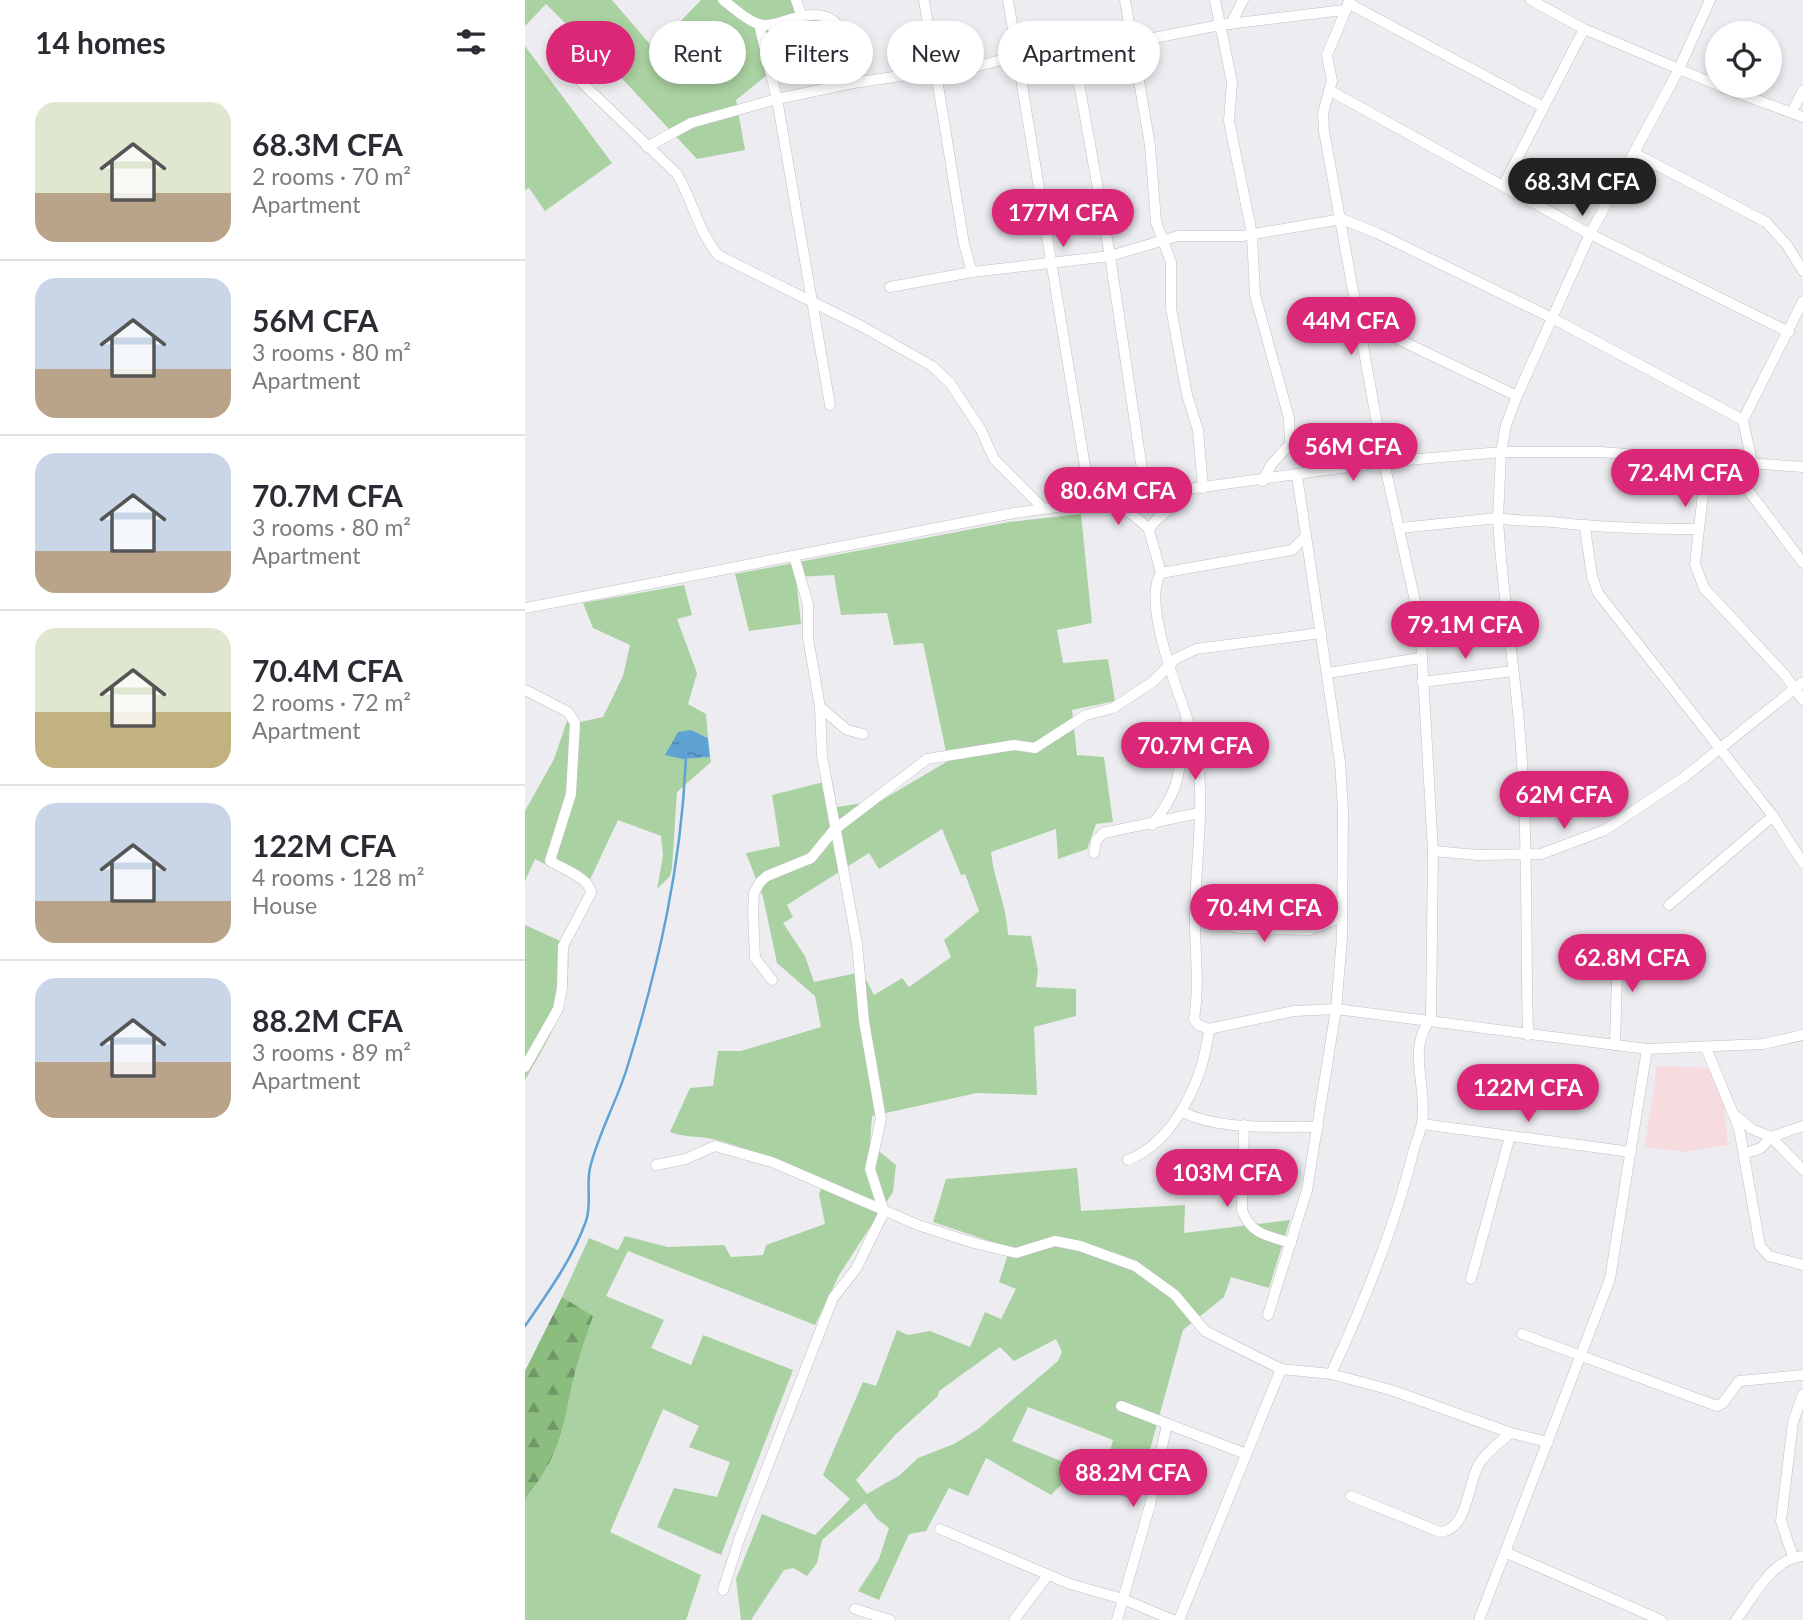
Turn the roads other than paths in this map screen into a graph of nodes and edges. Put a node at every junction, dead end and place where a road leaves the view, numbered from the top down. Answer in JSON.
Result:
{"nodes":[{"id":1,"x":723,"y":0,"type":"edge"},
{"id":2,"x":796,"y":0,"type":"edge"},
{"id":3,"x":923,"y":0,"type":"edge"},
{"id":4,"x":1008,"y":0,"type":"edge"},
{"id":5,"x":1125,"y":0,"type":"edge"},
{"id":6,"x":1215,"y":0,"type":"edge"},
{"id":7,"x":1243,"y":0,"type":"edge"},
{"id":8,"x":1531,"y":0,"type":"edge"},
{"id":9,"x":1710,"y":0,"type":"edge"},
{"id":10,"x":1347,"y":4,"type":"edge"},
{"id":11,"x":802,"y":16,"type":"junction"},
{"id":12,"x":834,"y":21,"type":"edge"},
{"id":13,"x":926,"y":21,"type":"edge"},
{"id":14,"x":1011,"y":21,"type":"edge"},
{"id":15,"x":1129,"y":21,"type":"edge"},
{"id":16,"x":759,"y":24,"type":"junction"},
{"id":17,"x":1231,"y":24,"type":"junction"},
{"id":18,"x":1220,"y":25,"type":"junction"},
{"id":19,"x":1584,"y":29,"type":"junction"},
{"id":20,"x":1160,"y":37,"type":"edge"},
{"id":21,"x":1678,"y":71,"type":"junction"},
{"id":22,"x":1705,"y":80,"type":"edge"},
{"id":23,"x":583,"y":84,"type":"edge"},
{"id":24,"x":848,"y":84,"type":"edge"},
{"id":25,"x":936,"y":84,"type":"edge"},
{"id":26,"x":1021,"y":84,"type":"edge"},
{"id":27,"x":1079,"y":84,"type":"edge"},
{"id":28,"x":1139,"y":84,"type":"edge"},
{"id":29,"x":1329,"y":90,"type":"junction"},
{"id":30,"x":1803,"y":90,"type":"edge"},
{"id":31,"x":1753,"y":98,"type":"edge"},
{"id":32,"x":777,"y":99,"type":"junction"},
{"id":33,"x":1543,"y":107,"type":"junction"},
{"id":34,"x":1791,"y":112,"type":"junction"},
{"id":35,"x":1803,"y":117,"type":"edge"},
{"id":36,"x":647,"y":147,"type":"junction"},
{"id":37,"x":1634,"y":153,"type":"junction"},
{"id":38,"x":1503,"y":186,"type":"junction"},
{"id":39,"x":1342,"y":219,"type":"junction"},
{"id":40,"x":1252,"y":234,"type":"junction"},
{"id":41,"x":1590,"y":234,"type":"junction"},
{"id":42,"x":1161,"y":241,"type":"junction"},
{"id":43,"x":1110,"y":256,"type":"junction"},
{"id":44,"x":1050,"y":262,"type":"junction"},
{"id":45,"x":1803,"y":271,"type":"edge"},
{"id":46,"x":972,"y":272,"type":"junction"},
{"id":47,"x":890,"y":287,"type":"dead end"},
{"id":48,"x":813,"y":301,"type":"junction"},
{"id":49,"x":1803,"y":301,"type":"edge"},
{"id":50,"x":1552,"y":318,"type":"junction"},
{"id":51,"x":1360,"y":321,"type":"junction"},
{"id":52,"x":1789,"y":332,"type":"junction"},
{"id":53,"x":1517,"y":396,"type":"junction"},
{"id":54,"x":830,"y":405,"type":"dead end"},
{"id":55,"x":1743,"y":420,"type":"junction"},
{"id":56,"x":1501,"y":452,"type":"junction"},
{"id":57,"x":1707,"y":458,"type":"junction"},
{"id":58,"x":1726,"y":461,"type":"junction"},
{"id":59,"x":1384,"y":462,"type":"junction"},
{"id":60,"x":1752,"y":462,"type":"junction"},
{"id":61,"x":1803,"y":467,"type":"edge"},
{"id":62,"x":1297,"y":477,"type":"junction"},
{"id":63,"x":1263,"y":481,"type":"junction"},
{"id":64,"x":1203,"y":488,"type":"junction"},
{"id":65,"x":1184,"y":491,"type":"junction"},
{"id":66,"x":1146,"y":496,"type":"junction"},
{"id":67,"x":1113,"y":500,"type":"junction"},
{"id":68,"x":1091,"y":503,"type":"junction"},
{"id":69,"x":1044,"y":509,"type":"junction"},
{"id":70,"x":1497,"y":518,"type":"junction"},
{"id":71,"x":1400,"y":528,"type":"junction"},
{"id":72,"x":1585,"y":528,"type":"junction"},
{"id":73,"x":1698,"y":529,"type":"junction"},
{"id":74,"x":1149,"y":530,"type":"junction"},
{"id":75,"x":1306,"y":536,"type":"junction"},
{"id":76,"x":794,"y":556,"type":"junction"},
{"id":77,"x":1803,"y":563,"type":"edge"},
{"id":78,"x":1161,"y":573,"type":"junction"},
{"id":79,"x":525,"y":608,"type":"edge"},
{"id":80,"x":1321,"y":633,"type":"junction"},
{"id":81,"x":1420,"y":658,"type":"junction"},
{"id":82,"x":1168,"y":667,"type":"junction"},
{"id":83,"x":1513,"y":671,"type":"junction"},
{"id":84,"x":1328,"y":673,"type":"junction"},
{"id":85,"x":1422,"y":682,"type":"junction"},
{"id":86,"x":1799,"y":686,"type":"edge"},
{"id":87,"x":525,"y":690,"type":"edge"},
{"id":88,"x":1803,"y":700,"type":"edge"},
{"id":89,"x":820,"y":707,"type":"junction"},
{"id":90,"x":1187,"y":717,"type":"junction"},
{"id":91,"x":863,"y":734,"type":"dead end"},
{"id":92,"x":1722,"y":749,"type":"junction"},
{"id":93,"x":1199,"y":813,"type":"junction"},
{"id":94,"x":1773,"y":816,"type":"junction"},
{"id":95,"x":1152,"y":825,"type":"junction"},
{"id":96,"x":834,"y":830,"type":"junction"},
{"id":97,"x":1433,"y":851,"type":"junction"},
{"id":98,"x":1525,"y":852,"type":"junction"},
{"id":99,"x":1094,"y":853,"type":"dead end"},
{"id":100,"x":1803,"y":863,"type":"edge"},
{"id":101,"x":1196,"y":903,"type":"junction"},
{"id":102,"x":1669,"y":905,"type":"dead end"},
{"id":103,"x":1342,"y":917,"type":"junction"},
{"id":104,"x":1618,"y":941,"type":"dead end"},
{"id":105,"x":772,"y":980,"type":"dead end"},
{"id":106,"x":1336,"y":1009,"type":"junction"},
{"id":107,"x":1431,"y":1019,"type":"junction"},
{"id":108,"x":1209,"y":1029,"type":"junction"},
{"id":109,"x":1528,"y":1035,"type":"junction"},
{"id":110,"x":1803,"y":1035,"type":"edge"},
{"id":111,"x":1615,"y":1045,"type":"junction"},
{"id":112,"x":1706,"y":1048,"type":"junction"},
{"id":113,"x":1647,"y":1049,"type":"junction"},
{"id":114,"x":525,"y":1067,"type":"edge"},
{"id":115,"x":1182,"y":1112,"type":"junction"},
{"id":116,"x":1736,"y":1116,"type":"junction"},
{"id":117,"x":1422,"y":1124,"type":"junction"},
{"id":118,"x":1244,"y":1125,"type":"junction"},
{"id":119,"x":1803,"y":1126,"type":"edge"},
{"id":120,"x":1318,"y":1127,"type":"junction"},
{"id":121,"x":1510,"y":1136,"type":"junction"},
{"id":122,"x":1770,"y":1137,"type":"junction"},
{"id":123,"x":1631,"y":1152,"type":"junction"},
{"id":124,"x":1744,"y":1154,"type":"junction"},
{"id":125,"x":1128,"y":1160,"type":"dead end"},
{"id":126,"x":656,"y":1165,"type":"dead end"},
{"id":127,"x":1803,"y":1170,"type":"edge"},
{"id":128,"x":884,"y":1212,"type":"junction"},
{"id":129,"x":1291,"y":1243,"type":"junction"},
{"id":130,"x":1803,"y":1265,"type":"edge"},
{"id":131,"x":1471,"y":1279,"type":"dead end"},
{"id":132,"x":1268,"y":1315,"type":"dead end"},
{"id":133,"x":1522,"y":1334,"type":"dead end"},
{"id":134,"x":1581,"y":1355,"type":"junction"},
{"id":135,"x":1281,"y":1369,"type":"junction"},
{"id":136,"x":1331,"y":1374,"type":"junction"},
{"id":137,"x":1803,"y":1375,"type":"edge"},
{"id":138,"x":1803,"y":1394,"type":"edge"},
{"id":139,"x":1121,"y":1406,"type":"dead end"},
{"id":140,"x":1167,"y":1424,"type":"junction"},
{"id":141,"x":1511,"y":1433,"type":"junction"},
{"id":142,"x":1548,"y":1442,"type":"junction"},
{"id":143,"x":1245,"y":1454,"type":"junction"},
{"id":144,"x":1351,"y":1496,"type":"dead end"},
{"id":145,"x":940,"y":1529,"type":"dead end"},
{"id":146,"x":1507,"y":1553,"type":"junction"},
{"id":147,"x":1798,"y":1556,"type":"edge"},
{"id":148,"x":1048,"y":1575,"type":"junction"},
{"id":149,"x":723,"y":1590,"type":"dead end"},
{"id":150,"x":1123,"y":1600,"type":"junction"},
{"id":151,"x":855,"y":1609,"type":"dead end"},
{"id":152,"x":890,"y":1620,"type":"edge"},
{"id":153,"x":1014,"y":1620,"type":"edge"},
{"id":154,"x":1117,"y":1620,"type":"edge"},
{"id":155,"x":1173,"y":1620,"type":"edge"},
{"id":156,"x":1179,"y":1620,"type":"edge"},
{"id":157,"x":1479,"y":1620,"type":"edge"},
{"id":158,"x":1661,"y":1620,"type":"edge"},
{"id":159,"x":1736,"y":1620,"type":"edge"}],
"edges":[{"from":1,"to":16,"type":"street"},
{"from":2,"to":11,"type":"street"},
{"from":3,"to":13,"type":"street"},
{"from":4,"to":14,"type":"street"},
{"from":5,"to":15,"type":"street"},
{"from":6,"to":18,"type":"street"},
{"from":7,"to":17,"type":"street"},
{"from":8,"to":19,"type":"street"},
{"from":9,"to":21,"type":"street"},
{"from":10,"to":17,"type":"street"},
{"from":10,"to":29,"type":"street"},
{"from":10,"to":33,"type":"street"},
{"from":11,"to":12,"type":"street"},
{"from":11,"to":16,"type":"street"},
{"from":16,"to":32,"type":"street"},
{"from":17,"to":18,"type":"street"},
{"from":18,"to":20,"type":"street"},
{"from":18,"to":40,"type":"street"},
{"from":19,"to":21,"type":"street"},
{"from":19,"to":33,"type":"street"},
{"from":21,"to":22,"type":"street"},
{"from":21,"to":37,"type":"street"},
{"from":23,"to":36,"type":"street"},
{"from":24,"to":32,"type":"street"},
{"from":25,"to":46,"type":"street"},
{"from":26,"to":44,"type":"street"},
{"from":27,"to":43,"type":"street"},
{"from":28,"to":42,"type":"street"},
{"from":29,"to":38,"type":"street"},
{"from":29,"to":39,"type":"street"},
{"from":30,"to":34,"type":"street"},
{"from":31,"to":34,"type":"street"},
{"from":32,"to":36,"type":"street"},
{"from":32,"to":48,"type":"street"},
{"from":33,"to":38,"type":"street"},
{"from":34,"to":35,"type":"street"},
{"from":36,"to":48,"type":"street"},
{"from":37,"to":41,"type":"street"},
{"from":37,"to":45,"type":"street"},
{"from":38,"to":41,"type":"street"},
{"from":39,"to":40,"type":"street"},
{"from":39,"to":50,"type":"street"},
{"from":39,"to":51,"type":"street"},
{"from":40,"to":42,"type":"street"},
{"from":40,"to":63,"type":"street"},
{"from":41,"to":50,"type":"street"},
{"from":41,"to":52,"type":"street"},
{"from":42,"to":43,"type":"street"},
{"from":42,"to":64,"type":"street"},
{"from":43,"to":44,"type":"street"},
{"from":43,"to":66,"type":"street"},
{"from":44,"to":46,"type":"street"},
{"from":44,"to":68,"type":"street"},
{"from":46,"to":47,"type":"street"},
{"from":48,"to":54,"type":"street"},
{"from":48,"to":69,"type":"street"},
{"from":49,"to":52,"type":"street"},
{"from":50,"to":53,"type":"street"},
{"from":50,"to":55,"type":"street"},
{"from":51,"to":53,"type":"street"},
{"from":51,"to":59,"type":"street"},
{"from":52,"to":55,"type":"street"},
{"from":53,"to":56,"type":"street"},
{"from":55,"to":60,"type":"street"},
{"from":56,"to":57,"type":"street"},
{"from":56,"to":59,"type":"street"},
{"from":56,"to":70,"type":"street"},
{"from":57,"to":58,"type":"street"},
{"from":57,"to":73,"type":"street"},
{"from":58,"to":60,"type":"street"},
{"from":58,"to":77,"type":"street"},
{"from":59,"to":62,"type":"street"},
{"from":59,"to":71,"type":"street"},
{"from":60,"to":61,"type":"street"},
{"from":62,"to":63,"type":"street"},
{"from":62,"to":75,"type":"street"},
{"from":63,"to":64,"type":"street"},
{"from":64,"to":65,"type":"street"},
{"from":65,"to":66,"type":"street"},
{"from":65,"to":74,"type":"street"},
{"from":66,"to":67,"type":"street"},
{"from":67,"to":68,"type":"street"},
{"from":67,"to":74,"type":"street"},
{"from":68,"to":69,"type":"street"},
{"from":69,"to":76,"type":"street"},
{"from":70,"to":71,"type":"street"},
{"from":70,"to":72,"type":"street"},
{"from":70,"to":83,"type":"street"},
{"from":71,"to":81,"type":"street"},
{"from":72,"to":73,"type":"street"},
{"from":72,"to":92,"type":"street"},
{"from":73,"to":86,"type":"street"},
{"from":74,"to":78,"type":"street"},
{"from":75,"to":78,"type":"street"},
{"from":75,"to":80,"type":"street"},
{"from":76,"to":79,"type":"street"},
{"from":76,"to":89,"type":"street"},
{"from":78,"to":82,"type":"street"},
{"from":80,"to":82,"type":"street"},
{"from":80,"to":84,"type":"street"},
{"from":81,"to":84,"type":"street"},
{"from":81,"to":85,"type":"street"},
{"from":82,"to":90,"type":"street"},
{"from":82,"to":96,"type":"street"},
{"from":83,"to":85,"type":"street"},
{"from":83,"to":98,"type":"street"},
{"from":84,"to":103,"type":"street"},
{"from":85,"to":97,"type":"street"},
{"from":86,"to":88,"type":"street"},
{"from":86,"to":92,"type":"street"},
{"from":87,"to":114,"type":"street"},
{"from":89,"to":91,"type":"street"},
{"from":89,"to":96,"type":"street"},
{"from":90,"to":93,"type":"street"},
{"from":90,"to":95,"type":"street"},
{"from":92,"to":94,"type":"street"},
{"from":92,"to":98,"type":"street"},
{"from":93,"to":95,"type":"street"},
{"from":93,"to":101,"type":"street"},
{"from":94,"to":100,"type":"street"},
{"from":94,"to":102,"type":"street"},
{"from":95,"to":99,"type":"street"},
{"from":96,"to":105,"type":"street"},
{"from":96,"to":128,"type":"street"},
{"from":97,"to":98,"type":"street"},
{"from":97,"to":107,"type":"street"},
{"from":98,"to":109,"type":"street"},
{"from":101,"to":103,"type":"street"},
{"from":101,"to":108,"type":"street"},
{"from":103,"to":106,"type":"street"},
{"from":104,"to":111,"type":"street"},
{"from":106,"to":107,"type":"street"},
{"from":106,"to":108,"type":"street"},
{"from":106,"to":120,"type":"street"},
{"from":107,"to":109,"type":"street"},
{"from":107,"to":117,"type":"street"},
{"from":108,"to":115,"type":"street"},
{"from":109,"to":111,"type":"street"},
{"from":110,"to":112,"type":"street"},
{"from":111,"to":113,"type":"street"},
{"from":112,"to":113,"type":"street"},
{"from":112,"to":116,"type":"street"},
{"from":113,"to":123,"type":"street"},
{"from":115,"to":118,"type":"street"},
{"from":115,"to":125,"type":"street"},
{"from":116,"to":122,"type":"street"},
{"from":116,"to":124,"type":"street"},
{"from":117,"to":121,"type":"street"},
{"from":117,"to":136,"type":"street"},
{"from":118,"to":120,"type":"street"},
{"from":118,"to":129,"type":"street"},
{"from":119,"to":122,"type":"street"},
{"from":120,"to":129,"type":"street"},
{"from":121,"to":123,"type":"street"},
{"from":121,"to":131,"type":"street"},
{"from":122,"to":124,"type":"street"},
{"from":122,"to":127,"type":"street"},
{"from":123,"to":134,"type":"street"},
{"from":124,"to":130,"type":"street"},
{"from":126,"to":128,"type":"street"},
{"from":128,"to":135,"type":"street"},
{"from":128,"to":149,"type":"street"},
{"from":129,"to":132,"type":"street"},
{"from":133,"to":134,"type":"street"},
{"from":134,"to":137,"type":"street"},
{"from":134,"to":142,"type":"street"},
{"from":135,"to":136,"type":"street"},
{"from":135,"to":143,"type":"street"},
{"from":136,"to":141,"type":"street"},
{"from":138,"to":147,"type":"street"},
{"from":139,"to":140,"type":"street"},
{"from":140,"to":143,"type":"street"},
{"from":140,"to":150,"type":"street"},
{"from":141,"to":142,"type":"street"},
{"from":141,"to":144,"type":"street"},
{"from":142,"to":146,"type":"street"},
{"from":143,"to":156,"type":"street"},
{"from":145,"to":148,"type":"street"},
{"from":146,"to":157,"type":"street"},
{"from":146,"to":158,"type":"street"},
{"from":147,"to":159,"type":"street"},
{"from":148,"to":150,"type":"street"},
{"from":148,"to":153,"type":"street"},
{"from":150,"to":154,"type":"street"},
{"from":150,"to":155,"type":"street"},
{"from":151,"to":152,"type":"street"}]}
